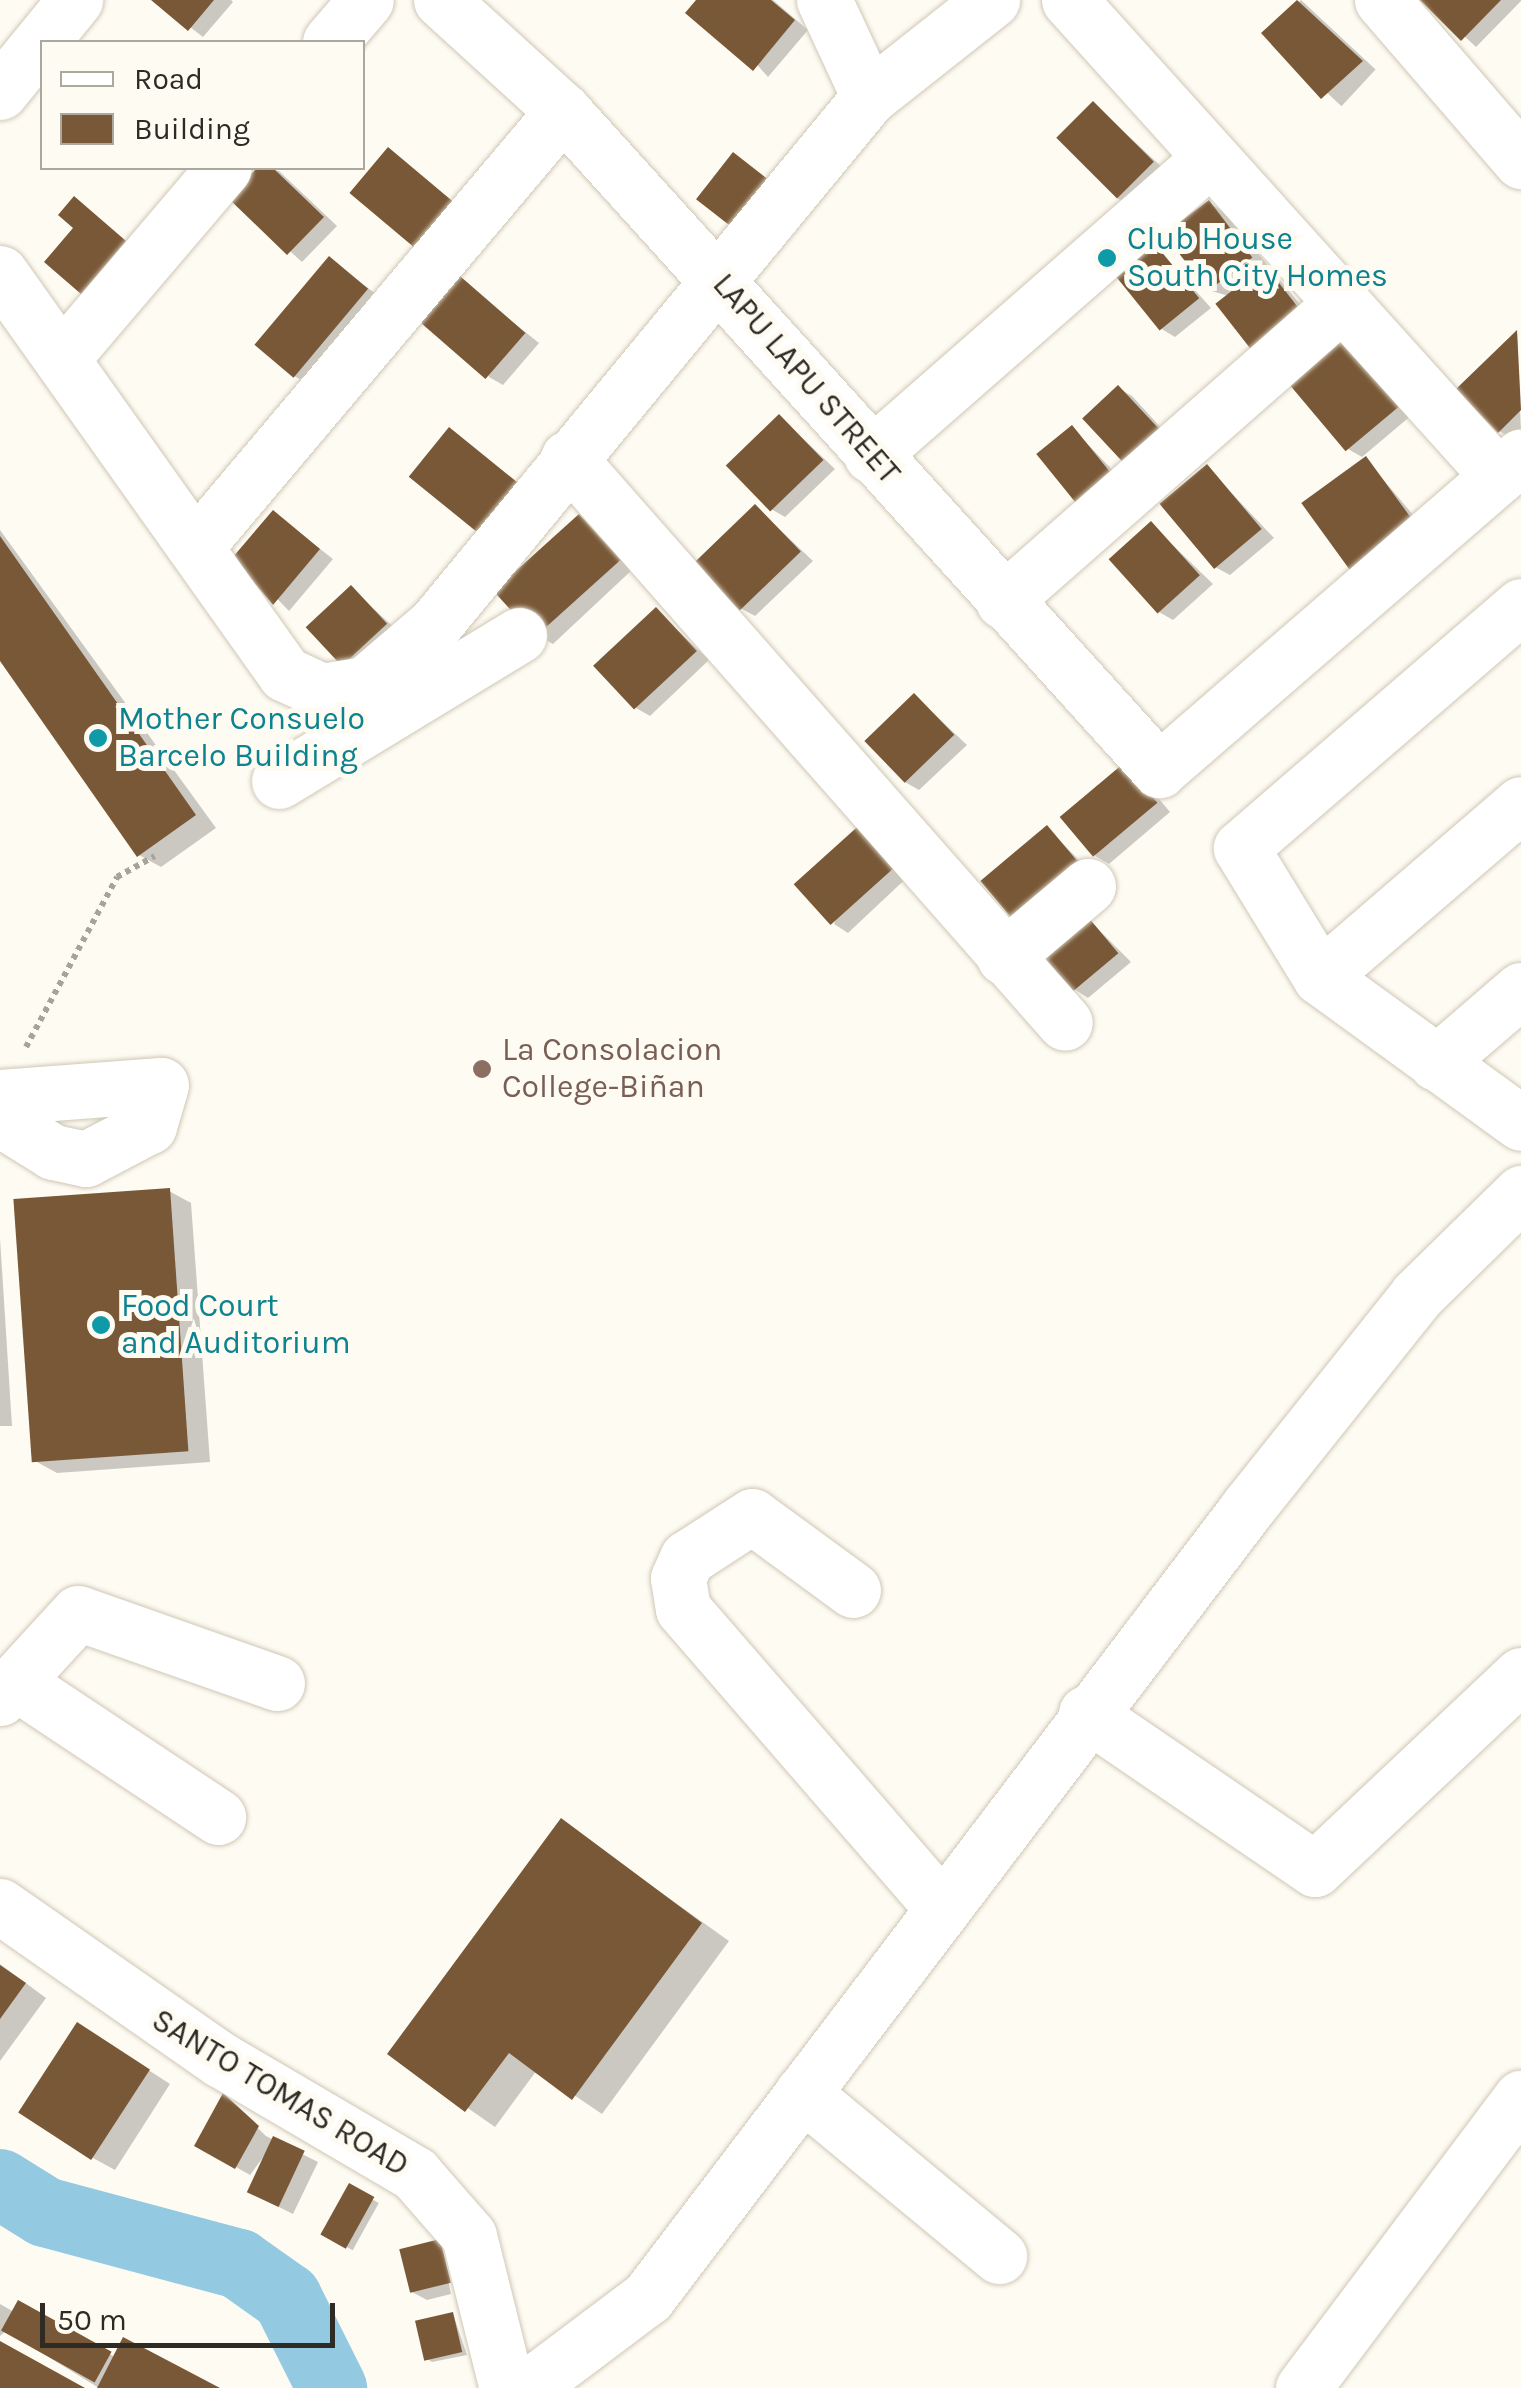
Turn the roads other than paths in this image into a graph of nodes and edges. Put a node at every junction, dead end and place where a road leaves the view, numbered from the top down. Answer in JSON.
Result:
{"nodes":[{"id":1,"x":75,"y":0,"type":"edge"},
{"id":2,"x":366,"y":0,"type":"edge"},
{"id":3,"x":440,"y":0,"type":"edge"},
{"id":4,"x":824,"y":0,"type":"edge"},
{"id":5,"x":992,"y":0,"type":"edge"},
{"id":6,"x":1069,"y":0,"type":"edge"},
{"id":7,"x":1382,"y":0,"type":"edge"},
{"id":8,"x":42,"y":40,"type":"edge"},
{"id":9,"x":332,"y":40,"type":"edge"},
{"id":10,"x":40,"y":43,"type":"edge"},
{"id":11,"x":0,"y":92,"type":"edge"},
{"id":12,"x":869,"y":97,"type":"junction"},
{"id":13,"x":564,"y":111,"type":"junction"},
{"id":14,"x":1515,"y":142,"type":"edge"},
{"id":15,"x":1207,"y":161,"type":"junction"},
{"id":16,"x":222,"y":170,"type":"edge"},
{"id":17,"x":0,"y":273,"type":"edge"},
{"id":18,"x":715,"y":274,"type":"junction"},
{"id":19,"x":1339,"y":306,"type":"junction"},
{"id":20,"x":62,"y":357,"type":"junction"},
{"id":21,"x":871,"y":454,"type":"junction"},
{"id":22,"x":568,"y":458,"type":"junction"},
{"id":23,"x":1510,"y":466,"type":"edge"},
{"id":24,"x":197,"y":544,"type":"junction"},
{"id":25,"x":1003,"y":601,"type":"junction"},
{"id":26,"x":1521,"y":606,"type":"edge"},
{"id":27,"x":518,"y":635,"type":"dead end"},
{"id":28,"x":360,"y":706,"type":"junction"},
{"id":29,"x":278,"y":781,"type":"dead end"},
{"id":30,"x":1521,"y":804,"type":"edge"},
{"id":31,"x":1088,"y":886,"type":"dead end"},
{"id":32,"x":1004,"y":957,"type":"junction"},
{"id":33,"x":1320,"y":978,"type":"junction"},
{"id":34,"x":1521,"y":990,"type":"edge"},
{"id":35,"x":1065,"y":1023,"type":"dead end"},
{"id":36,"x":1436,"y":1063,"type":"junction"},
{"id":37,"x":8,"y":1080,"type":"edge"},
{"id":38,"x":0,"y":1119,"type":"edge"},
{"id":39,"x":1521,"y":1123,"type":"edge"},
{"id":40,"x":1521,"y":1193,"type":"edge"},
{"id":41,"x":853,"y":1590,"type":"dead end"},
{"id":42,"x":1521,"y":1675,"type":"edge"},
{"id":43,"x":277,"y":1684,"type":"dead end"},
{"id":44,"x":7,"y":1690,"type":"edge"},
{"id":45,"x":1086,"y":1713,"type":"junction"},
{"id":46,"x":218,"y":1818,"type":"dead end"},
{"id":47,"x":0,"y":1906,"type":"edge"},
{"id":48,"x":941,"y":1908,"type":"junction"},
{"id":49,"x":802,"y":2094,"type":"junction"},
{"id":50,"x":1521,"y":2098,"type":"edge"},
{"id":51,"x":999,"y":2256,"type":"dead end"},
{"id":52,"x":508,"y":2388,"type":"edge"},
{"id":53,"x":526,"y":2388,"type":"edge"},
{"id":54,"x":1303,"y":2388,"type":"edge"}],
"edges":[{"from":1,"to":8,"type":"street"},
{"from":2,"to":9,"type":"street"},
{"from":3,"to":13,"type":"street","name":"LAPU LAPU STREET"},
{"from":4,"to":12,"type":"street"},
{"from":5,"to":12,"type":"street"},
{"from":6,"to":15,"type":"street"},
{"from":7,"to":14,"type":"street"},
{"from":10,"to":11,"type":"street"},
{"from":12,"to":18,"type":"street"},
{"from":13,"to":18,"type":"street","name":"LAPU LAPU STREET"},
{"from":13,"to":24,"type":"street"},
{"from":15,"to":19,"type":"street"},
{"from":15,"to":21,"type":"street"},
{"from":16,"to":20,"type":"street"},
{"from":17,"to":20,"type":"street"},
{"from":18,"to":21,"type":"street","name":"LAPU LAPU STREET"},
{"from":18,"to":22,"type":"street"},
{"from":19,"to":23,"type":"street"},
{"from":19,"to":25,"type":"street"},
{"from":20,"to":24,"type":"street"},
{"from":21,"to":25,"type":"street","name":"LAPU LAPU STREET"},
{"from":22,"to":28,"type":"street"},
{"from":22,"to":32,"type":"street"},
{"from":23,"to":25,"type":"street","name":"LAPU LAPU STREET"},
{"from":24,"to":28,"type":"street"},
{"from":26,"to":33,"type":"street"},
{"from":27,"to":28,"type":"street"},
{"from":28,"to":29,"type":"street"},
{"from":30,"to":33,"type":"street"},
{"from":31,"to":32,"type":"street"},
{"from":32,"to":35,"type":"street"},
{"from":33,"to":36,"type":"street"},
{"from":34,"to":36,"type":"street"},
{"from":36,"to":39,"type":"street"},
{"from":37,"to":38,"type":"street"},
{"from":40,"to":45,"type":"street"},
{"from":41,"to":48,"type":"street"},
{"from":42,"to":45,"type":"street"},
{"from":43,"to":44,"type":"street"},
{"from":44,"to":46,"type":"street"},
{"from":45,"to":48,"type":"street"},
{"from":47,"to":52,"type":"street","name":"SANTO TOMAS ROAD"},
{"from":48,"to":49,"type":"street"},
{"from":49,"to":51,"type":"street"},
{"from":49,"to":53,"type":"street"},
{"from":50,"to":54,"type":"street"}]}
